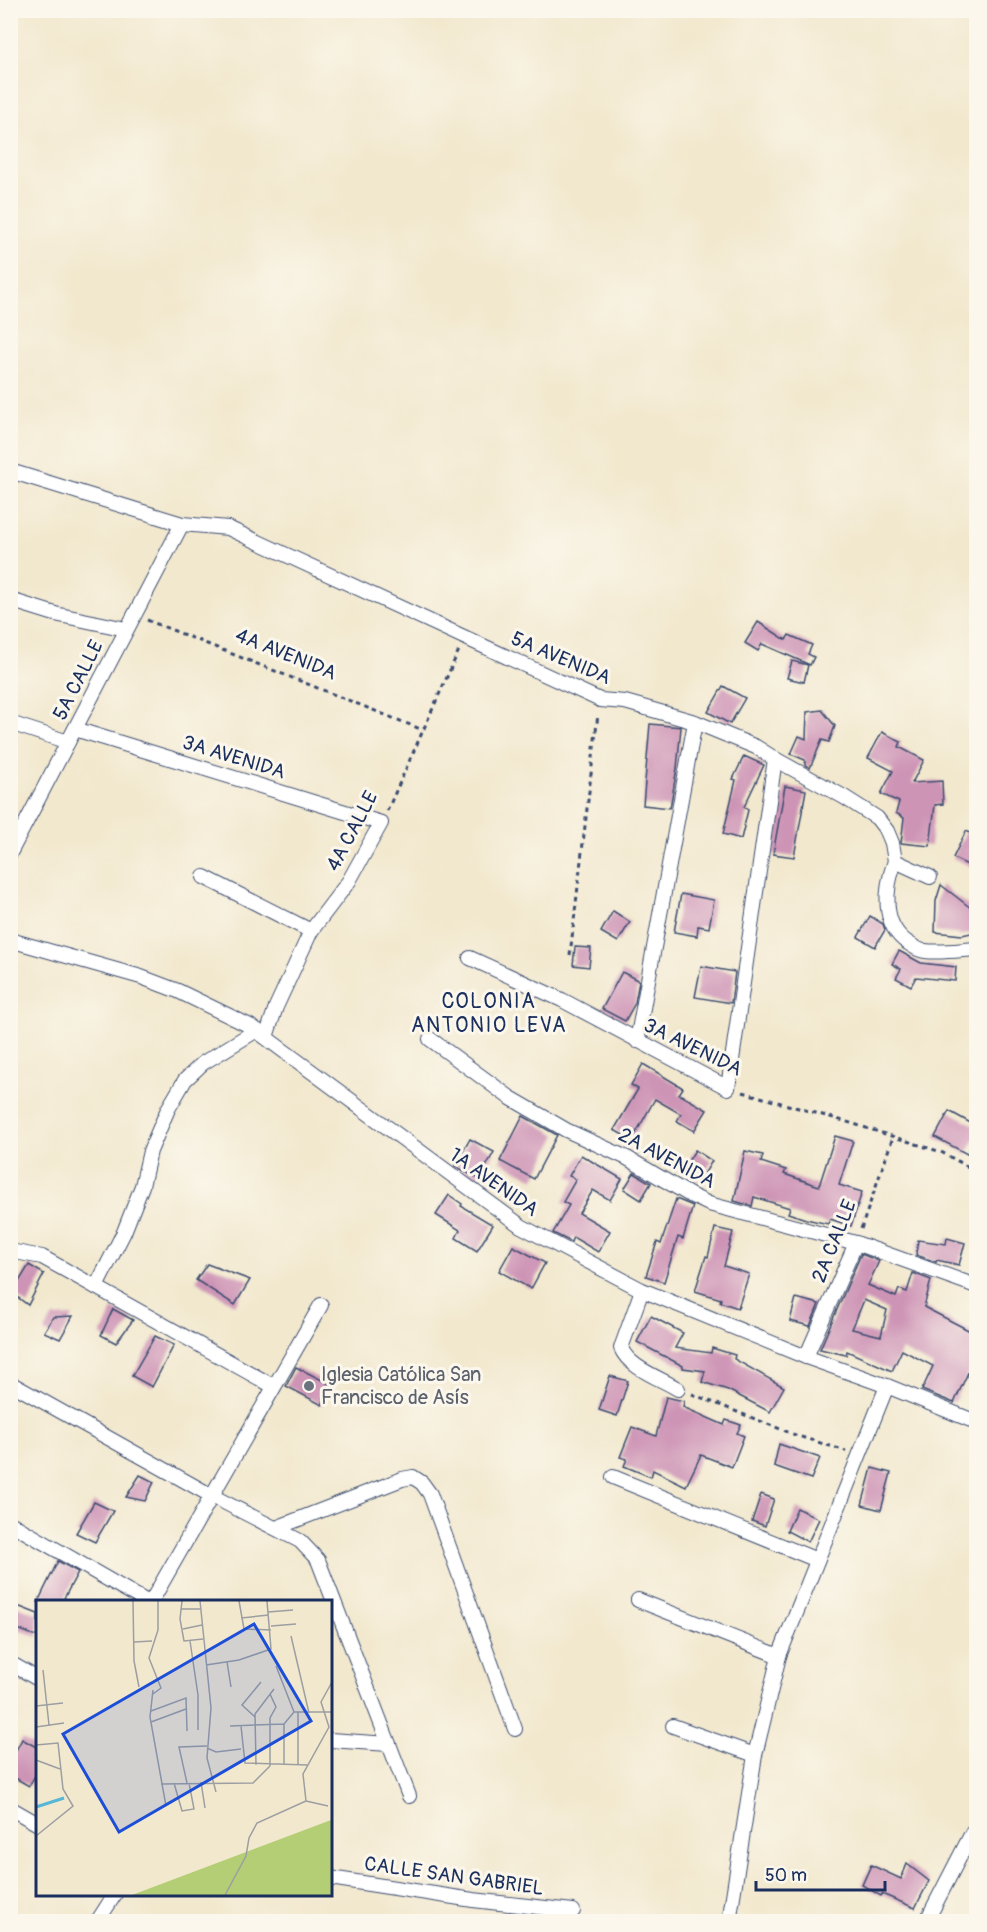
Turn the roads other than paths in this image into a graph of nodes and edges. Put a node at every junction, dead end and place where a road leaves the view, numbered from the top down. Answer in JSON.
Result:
{"nodes":[{"id":1,"x":10,"y":471,"type":"edge"},
{"id":2,"x":182,"y":524,"type":"junction"},
{"id":3,"x":10,"y":600,"type":"edge"},
{"id":4,"x":126,"y":629,"type":"junction"},
{"id":5,"x":695,"y":722,"type":"junction"},
{"id":6,"x":10,"y":723,"type":"edge"},
{"id":7,"x":75,"y":729,"type":"junction"},
{"id":8,"x":68,"y":742,"type":"junction"},
{"id":9,"x":774,"y":759,"type":"junction"},
{"id":10,"x":381,"y":823,"type":"joint"},
{"id":11,"x":15,"y":833,"type":"edge"},
{"id":12,"x":10,"y":853,"type":"edge"},
{"id":13,"x":895,"y":861,"type":"junction"},
{"id":14,"x":204,"y":877,"type":"dead end"},
{"id":15,"x":930,"y":877,"type":"dead end"},
{"id":16,"x":311,"y":931,"type":"junction"},
{"id":17,"x":10,"y":940,"type":"edge"},
{"id":18,"x":976,"y":949,"type":"edge"},
{"id":19,"x":470,"y":958,"type":"dead end"},
{"id":20,"x":261,"y":1034,"type":"junction"},
{"id":21,"x":430,"y":1039,"type":"dead end"},
{"id":22,"x":637,"y":1041,"type":"junction"},
{"id":23,"x":856,"y":1243,"type":"junction"},
{"id":24,"x":10,"y":1251,"type":"edge"},
{"id":25,"x":976,"y":1286,"type":"edge"},
{"id":26,"x":96,"y":1287,"type":"junction"},
{"id":27,"x":642,"y":1290,"type":"junction"},
{"id":28,"x":321,"y":1305,"type":"dead end"},
{"id":29,"x":806,"y":1357,"type":"junction"},
{"id":30,"x":10,"y":1383,"type":"edge"},
{"id":31,"x":273,"y":1386,"type":"junction"},
{"id":32,"x":886,"y":1386,"type":"junction"},
{"id":33,"x":678,"y":1389,"type":"road end"},
{"id":34,"x":976,"y":1422,"type":"edge"},
{"id":35,"x":613,"y":1477,"type":"dead end"},
{"id":36,"x":212,"y":1496,"type":"junction"},
{"id":37,"x":10,"y":1523,"type":"edge"},
{"id":38,"x":276,"y":1528,"type":"junction"},
{"id":39,"x":817,"y":1560,"type":"junction"},
{"id":40,"x":145,"y":1600,"type":"edge"},
{"id":41,"x":150,"y":1600,"type":"edge"},
{"id":42,"x":638,"y":1600,"type":"dead end"},
{"id":43,"x":779,"y":1656,"type":"junction"},
{"id":44,"x":10,"y":1664,"type":"edge"},
{"id":45,"x":36,"y":1678,"type":"edge"},
{"id":46,"x":673,"y":1726,"type":"dead end"},
{"id":47,"x":515,"y":1730,"type":"dead end"},
{"id":48,"x":332,"y":1740,"type":"edge"},
{"id":49,"x":389,"y":1744,"type":"junction"},
{"id":50,"x":756,"y":1755,"type":"junction"},
{"id":51,"x":409,"y":1796,"type":"dead end"},
{"id":52,"x":10,"y":1808,"type":"edge"},
{"id":53,"x":36,"y":1823,"type":"edge"},
{"id":54,"x":976,"y":1830,"type":"edge"},
{"id":55,"x":332,"y":1878,"type":"edge"},
{"id":56,"x":115,"y":1896,"type":"edge"},
{"id":57,"x":573,"y":1911,"type":"dead end"},
{"id":58,"x":97,"y":1922,"type":"edge"},
{"id":59,"x":729,"y":1922,"type":"edge"},
{"id":60,"x":926,"y":1922,"type":"edge"}],
"edges":[{"from":1,"to":2,"type":"street","name":"5A AVENIDA"},
{"from":2,"to":4,"type":"street","name":"5A CALLE"},
{"from":2,"to":5,"type":"street","name":"5A AVENIDA"},
{"from":3,"to":4,"type":"street"},
{"from":4,"to":7,"type":"street","name":"5A CALLE"},
{"from":5,"to":9,"type":"street","name":"5A AVENIDA"},
{"from":5,"to":22,"type":"street"},
{"from":6,"to":8,"type":"street"},
{"from":7,"to":8,"type":"street","name":"5A CALLE"},
{"from":7,"to":10,"type":"street","name":"3A AVENIDA"},
{"from":8,"to":11,"type":"street","name":"5A CALLE"},
{"from":9,"to":13,"type":"street","name":"5A AVENIDA"},
{"from":9,"to":22,"type":"street","name":"3A AVENIDA"},
{"from":10,"to":16,"type":"street","name":"4A CALLE"},
{"from":11,"to":12,"type":"street","name":"5A CALLE"},
{"from":13,"to":15,"type":"street"},
{"from":13,"to":18,"type":"street"},
{"from":14,"to":16,"type":"street"},
{"from":16,"to":20,"type":"street","name":"4A CALLE"},
{"from":17,"to":20,"type":"street","name":"1A AVENIDA"},
{"from":19,"to":22,"type":"street","name":"3A AVENIDA"},
{"from":20,"to":26,"type":"street"},
{"from":20,"to":27,"type":"street","name":"1A AVENIDA"},
{"from":21,"to":23,"type":"street","name":"2A AVENIDA"},
{"from":23,"to":25,"type":"street","name":"2A AVENIDA"},
{"from":23,"to":29,"type":"street","name":"2A CALLE"},
{"from":24,"to":26,"type":"street"},
{"from":26,"to":31,"type":"street"},
{"from":27,"to":29,"type":"street","name":"1A AVENIDA"},
{"from":27,"to":33,"type":"street"},
{"from":28,"to":31,"type":"street"},
{"from":29,"to":32,"type":"street","name":"1A AVENIDA"},
{"from":30,"to":36,"type":"street"},
{"from":31,"to":36,"type":"street"},
{"from":32,"to":34,"type":"street","name":"1A AVENIDA"},
{"from":32,"to":39,"type":"street"},
{"from":35,"to":39,"type":"street"},
{"from":36,"to":38,"type":"street"},
{"from":36,"to":41,"type":"street"},
{"from":37,"to":40,"type":"street"},
{"from":38,"to":47,"type":"street"},
{"from":38,"to":49,"type":"street"},
{"from":39,"to":43,"type":"street"},
{"from":42,"to":43,"type":"street"},
{"from":43,"to":50,"type":"street"},
{"from":44,"to":45,"type":"street"},
{"from":46,"to":50,"type":"street"},
{"from":48,"to":49,"type":"street"},
{"from":49,"to":51,"type":"street"},
{"from":50,"to":59,"type":"street"},
{"from":52,"to":53,"type":"street"},
{"from":54,"to":60,"type":"street"},
{"from":55,"to":57,"type":"street","name":"CALLE SAN GABRIEL"},
{"from":56,"to":58,"type":"street"}]}
